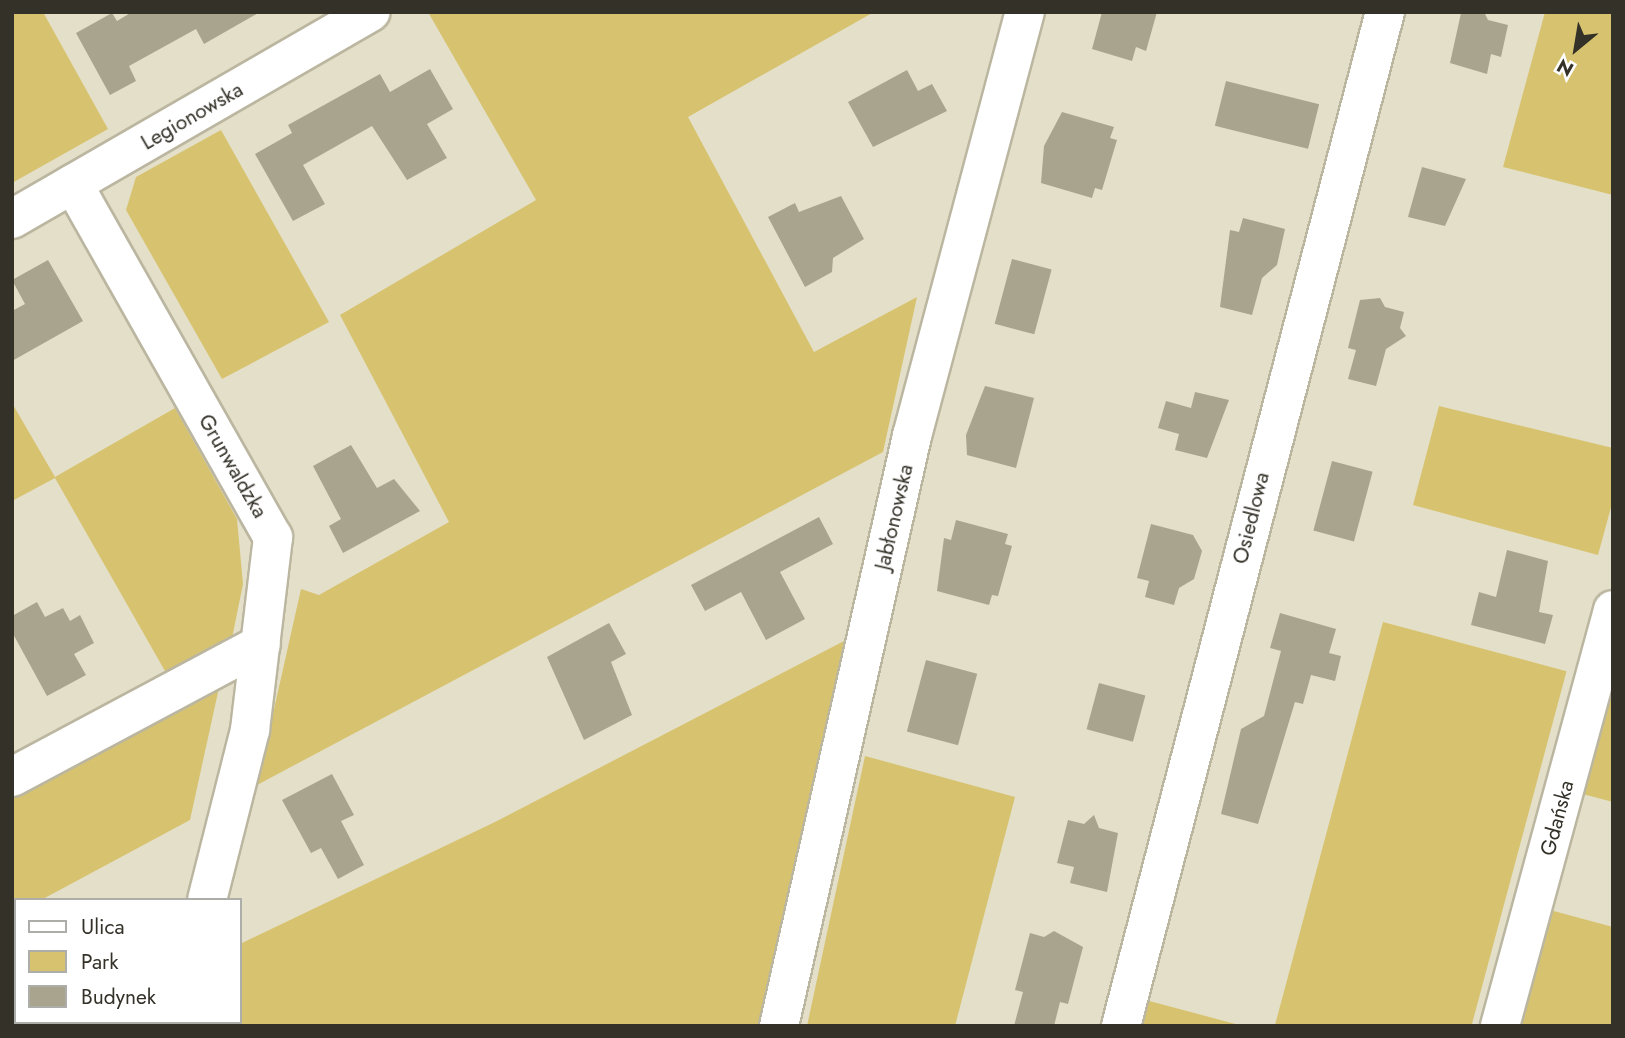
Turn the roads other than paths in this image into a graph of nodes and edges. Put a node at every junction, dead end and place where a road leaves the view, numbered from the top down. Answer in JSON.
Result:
{"nodes":[{"id":1,"x":371,"y":12,"type":"edge"},
{"id":2,"x":1025,"y":12,"type":"edge"},
{"id":3,"x":1385,"y":12,"type":"edge"},
{"id":4,"x":73,"y":184,"type":"junction"},
{"id":5,"x":12,"y":219,"type":"edge"},
{"id":6,"x":1613,"y":610,"type":"edge"},
{"id":7,"x":261,"y":644,"type":"junction"},
{"id":8,"x":12,"y":776,"type":"edge"},
{"id":9,"x":208,"y":898,"type":"edge"},
{"id":10,"x":779,"y":1026,"type":"edge"},
{"id":11,"x":1121,"y":1026,"type":"edge"},
{"id":12,"x":1500,"y":1026,"type":"edge"}],
"edges":[{"from":1,"to":4,"type":"street","name":"Legionowska"},
{"from":2,"to":10,"type":"street","name":"Jabłonowska"},
{"from":3,"to":11,"type":"street","name":"Osiedlowa"},
{"from":4,"to":5,"type":"street","name":"Legionowska"},
{"from":4,"to":7,"type":"street","name":"Grunwaldzka"},
{"from":6,"to":12,"type":"street","name":"Gdańska"},
{"from":7,"to":8,"type":"street"},
{"from":7,"to":9,"type":"street","name":"Grunwaldzka"}]}
